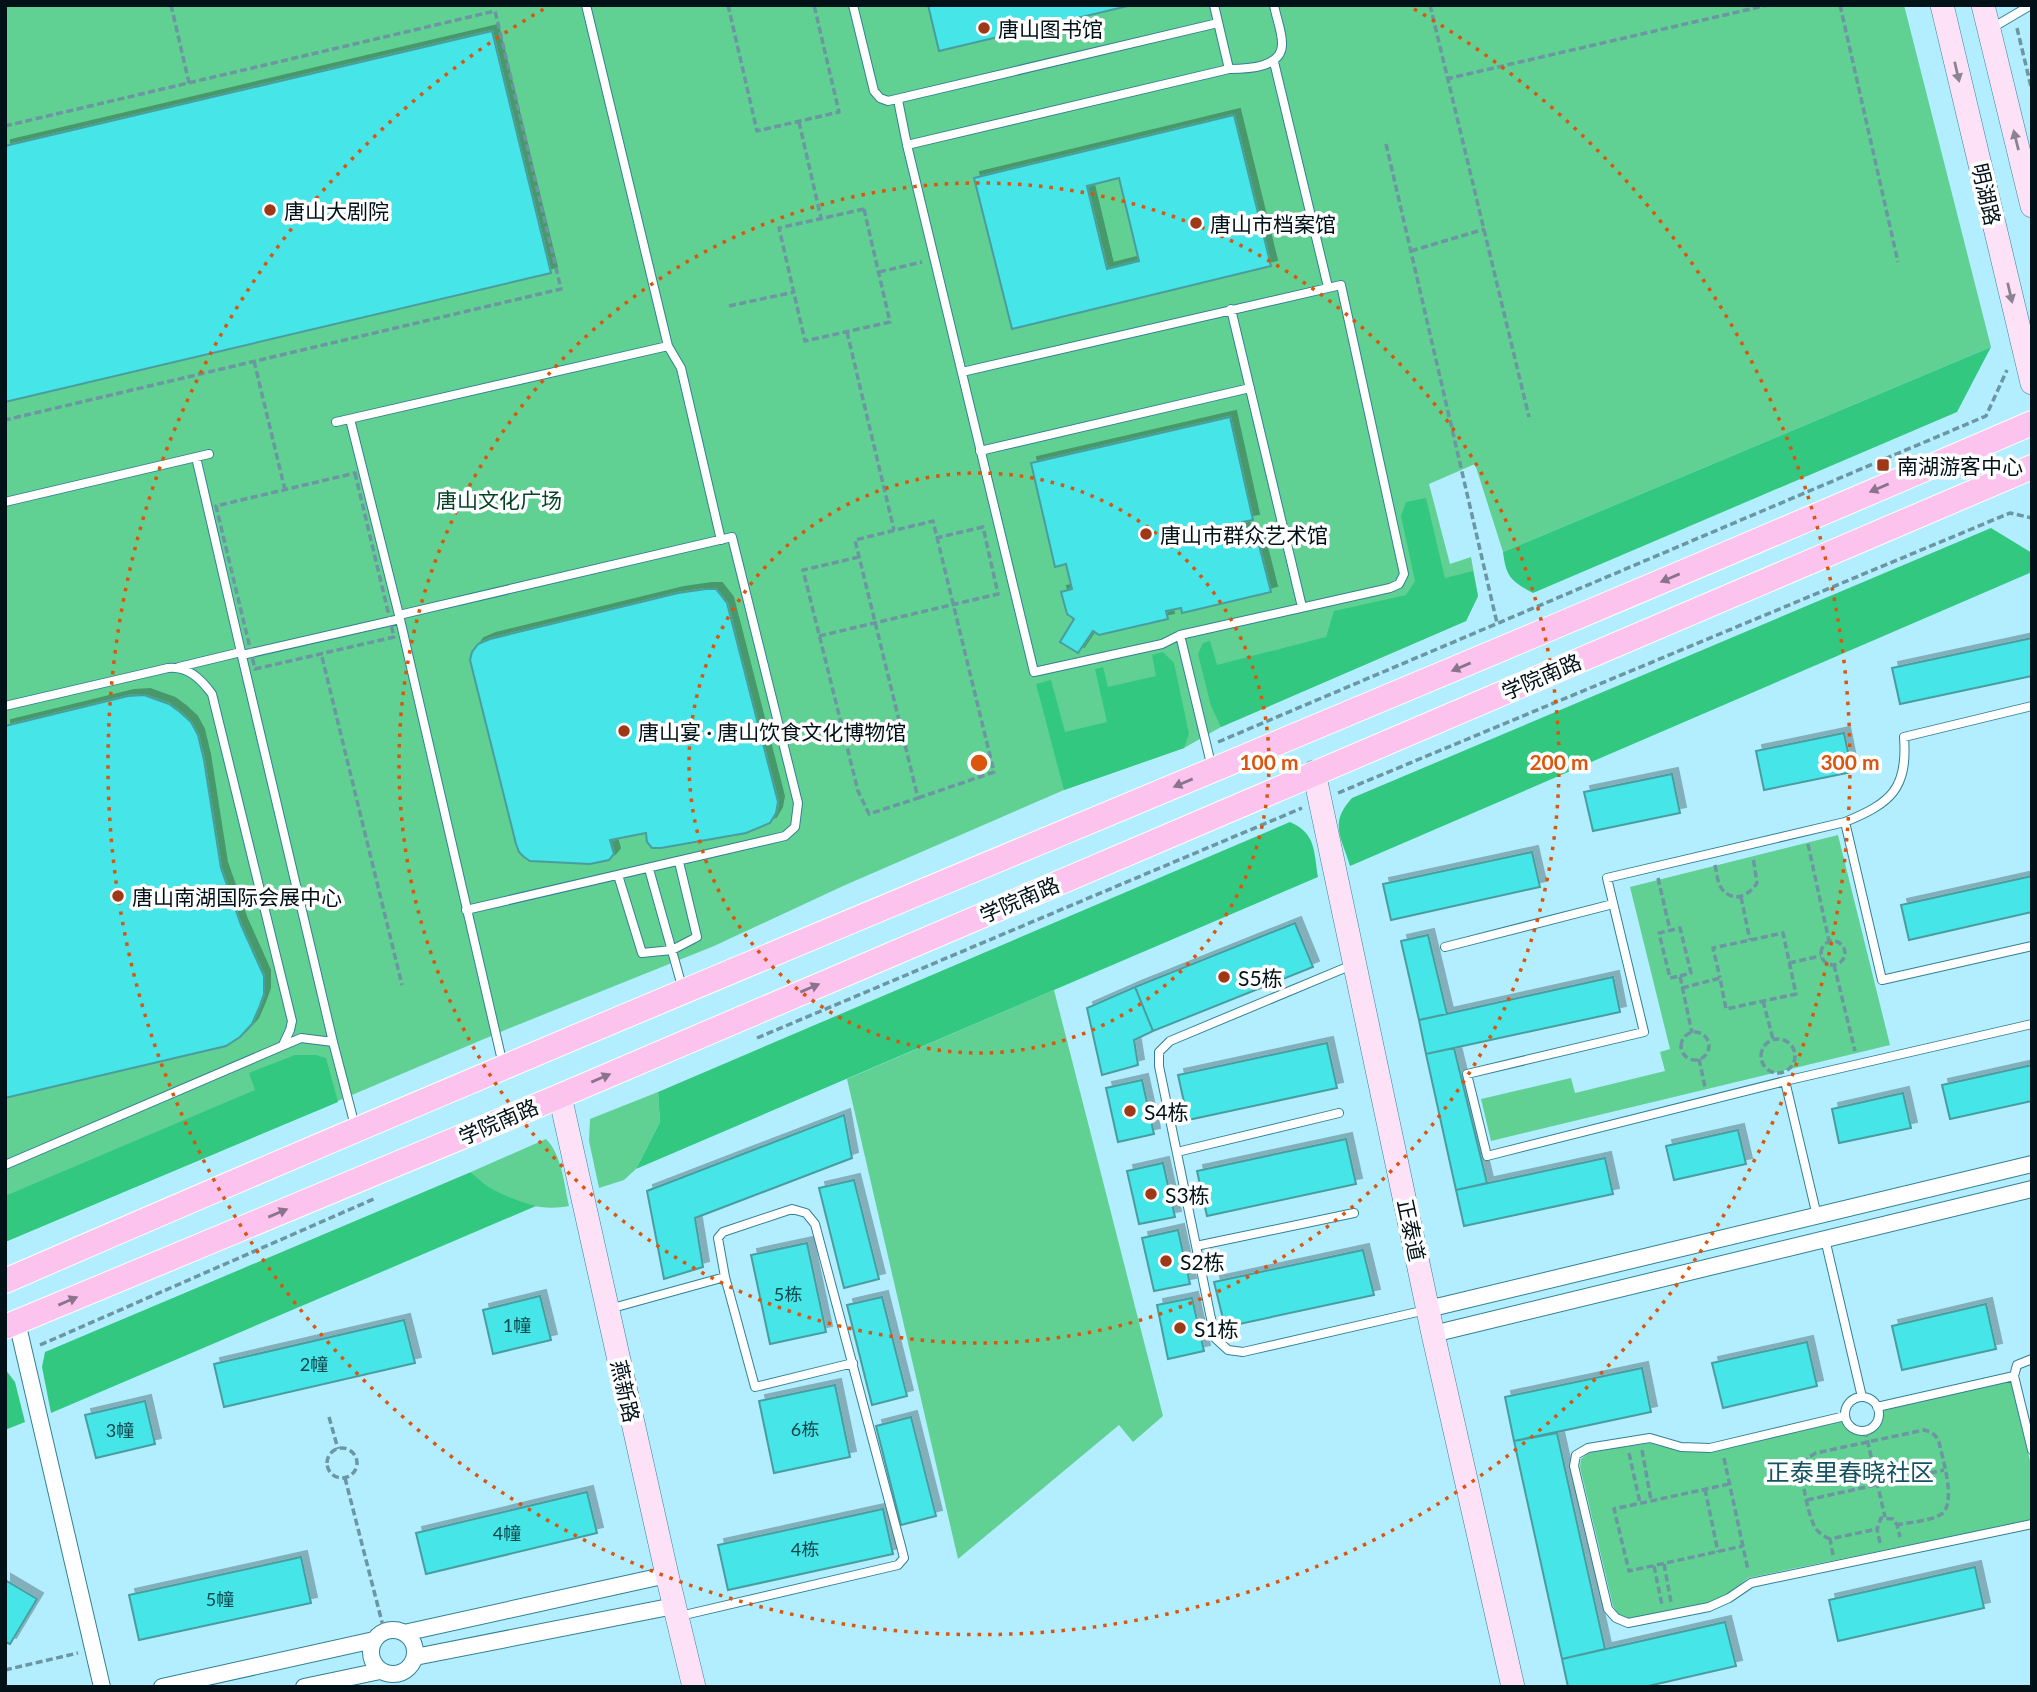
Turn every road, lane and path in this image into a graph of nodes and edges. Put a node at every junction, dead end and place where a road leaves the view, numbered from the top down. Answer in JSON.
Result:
{"nodes":[{"id":1,"x":171,"y":5,"type":"edge"},
{"id":2,"x":586,"y":5,"type":"edge"},
{"id":3,"x":728,"y":5,"type":"edge"},
{"id":4,"x":814,"y":5,"type":"edge"},
{"id":5,"x":853,"y":5,"type":"edge"},
{"id":6,"x":1214,"y":5,"type":"edge"},
{"id":7,"x":1273,"y":5,"type":"edge"},
{"id":8,"x":1430,"y":5,"type":"edge"},
{"id":9,"x":1768,"y":5,"type":"edge"},
{"id":10,"x":1839,"y":5,"type":"edge"},
{"id":11,"x":1942,"y":5,"type":"edge"},
{"id":12,"x":1983,"y":5,"type":"edge"},
{"id":13,"x":2031,"y":5,"type":"edge"},
{"id":14,"x":2014,"y":15,"type":"junction"},
{"id":15,"x":1218,"y":23,"type":"junction"},
{"id":16,"x":1989,"y":30,"type":"junction"},
{"id":17,"x":1274,"y":62,"type":"junction"},
{"id":18,"x":1229,"y":69,"type":"junction"},
{"id":19,"x":1446,"y":79,"type":"junction"},
{"id":20,"x":188,"y":83,"type":"junction"},
{"id":21,"x":2032,"y":91,"type":"edge"},
{"id":22,"x":898,"y":100,"type":"junction"},
{"id":23,"x":799,"y":121,"type":"junction"},
{"id":24,"x":5,"y":126,"type":"edge"},
{"id":25,"x":1386,"y":144,"type":"dead end"},
{"id":26,"x":907,"y":145,"type":"junction"},
{"id":27,"x":2032,"y":206,"type":"edge"},
{"id":28,"x":821,"y":218,"type":"junction"},
{"id":29,"x":1485,"y":229,"type":"junction"},
{"id":30,"x":1411,"y":251,"type":"junction"},
{"id":31,"x":934,"y":259,"type":"junction"},
{"id":32,"x":1898,"y":262,"type":"dead end"},
{"id":33,"x":878,"y":272,"type":"junction"},
{"id":34,"x":1328,"y":287,"type":"junction"},
{"id":35,"x":793,"y":292,"type":"junction"},
{"id":36,"x":729,"y":306,"type":"dead end"},
{"id":37,"x":1231,"y":309,"type":"junction"},
{"id":38,"x":847,"y":332,"type":"junction"},
{"id":39,"x":667,"y":346,"type":"junction"},
{"id":40,"x":254,"y":361,"type":"junction"},
{"id":41,"x":2009,"y":366,"type":"dead end"},
{"id":42,"x":962,"y":372,"type":"junction"},
{"id":43,"x":2032,"y":383,"type":"edge"},
{"id":44,"x":1250,"y":388,"type":"junction"},
{"id":45,"x":1529,"y":417,"type":"dead end"},
{"id":46,"x":350,"y":419,"type":"junction"},
{"id":47,"x":5,"y":420,"type":"edge"},
{"id":48,"x":336,"y":422,"type":"dead end"},
{"id":49,"x":2032,"y":423,"type":"edge"},
{"id":50,"x":981,"y":451,"type":"junction"},
{"id":51,"x":209,"y":454,"type":"dead end"},
{"id":52,"x":197,"y":457,"type":"junction"},
{"id":53,"x":2032,"y":467,"type":"edge"},
{"id":54,"x":285,"y":490,"type":"junction"},
{"id":55,"x":5,"y":502,"type":"edge"},
{"id":56,"x":2032,"y":518,"type":"edge"},
{"id":57,"x":894,"y":530,"type":"junction"},
{"id":58,"x":936,"y":538,"type":"junction"},
{"id":59,"x":721,"y":540,"type":"junction"},
{"id":60,"x":859,"y":557,"type":"junction"},
{"id":61,"x":953,"y":605,"type":"junction"},
{"id":62,"x":1302,"y":607,"type":"junction"},
{"id":63,"x":400,"y":617,"type":"junction"},
{"id":64,"x":1497,"y":623,"type":"junction"},
{"id":65,"x":876,"y":624,"type":"junction"},
{"id":66,"x":1180,"y":635,"type":"junction"},
{"id":67,"x":819,"y":636,"type":"junction"},
{"id":68,"x":1503,"y":649,"type":"junction"},
{"id":69,"x":242,"y":654,"type":"junction"},
{"id":70,"x":322,"y":657,"type":"dead end"},
{"id":71,"x":178,"y":667,"type":"junction"},
{"id":72,"x":5,"y":706,"type":"edge"},
{"id":73,"x":2032,"y":706,"type":"edge"},
{"id":74,"x":1206,"y":747,"type":"junction"},
{"id":75,"x":1212,"y":771,"type":"junction"},
{"id":76,"x":1314,"y":772,"type":"junction"},
{"id":77,"x":918,"y":799,"type":"junction"},
{"id":78,"x":1320,"y":801,"type":"junction"},
{"id":79,"x":1845,"y":822,"type":"junction"},
{"id":80,"x":1806,"y":831,"type":"junction"},
{"id":81,"x":1749,"y":844,"type":"junction"},
{"id":82,"x":1713,"y":853,"type":"junction"},
{"id":83,"x":678,"y":862,"type":"junction"},
{"id":84,"x":1673,"y":862,"type":"junction"},
{"id":85,"x":649,"y":869,"type":"junction"},
{"id":86,"x":618,"y":875,"type":"junction"},
{"id":87,"x":1741,"y":897,"type":"junction"},
{"id":88,"x":1613,"y":904,"type":"junction"},
{"id":89,"x":466,"y":910,"type":"junction"},
{"id":90,"x":1670,"y":930,"type":"junction"},
{"id":91,"x":1750,"y":940,"type":"junction"},
{"id":92,"x":1829,"y":941,"type":"junction"},
{"id":93,"x":2032,"y":946,"type":"edge"},
{"id":94,"x":1445,"y":947,"type":"dead end"},
{"id":95,"x":672,"y":950,"type":"junction"},
{"id":96,"x":1821,"y":956,"type":"junction"},
{"id":97,"x":1789,"y":963,"type":"junction"},
{"id":98,"x":1355,"y":964,"type":"junction"},
{"id":99,"x":1834,"y":965,"type":"junction"},
{"id":100,"x":1680,"y":976,"type":"junction"},
{"id":101,"x":1720,"y":978,"type":"junction"},
{"id":102,"x":402,"y":985,"type":"dead end"},
{"id":103,"x":1682,"y":988,"type":"junction"},
{"id":104,"x":684,"y":993,"type":"junction"},
{"id":105,"x":1763,"y":1001,"type":"junction"},
{"id":106,"x":2032,"y":1024,"type":"edge"},
{"id":107,"x":1692,"y":1033,"type":"junction"},
{"id":108,"x":757,"y":1038,"type":"dead end"},
{"id":109,"x":1773,"y":1039,"type":"junction"},
{"id":110,"x":333,"y":1042,"type":"junction"},
{"id":111,"x":283,"y":1045,"type":"junction"},
{"id":112,"x":1699,"y":1059,"type":"junction"},
{"id":113,"x":1858,"y":1063,"type":"junction"},
{"id":114,"x":504,"y":1068,"type":"junction"},
{"id":115,"x":1785,"y":1081,"type":"junction"},
{"id":116,"x":560,"y":1096,"type":"junction"},
{"id":117,"x":1708,"y":1100,"type":"junction"},
{"id":118,"x":1339,"y":1113,"type":"dead end"},
{"id":119,"x":356,"y":1128,"type":"junction"},
{"id":120,"x":1177,"y":1152,"type":"junction"},
{"id":121,"x":2032,"y":1164,"type":"edge"},
{"id":122,"x":5,"y":1166,"type":"edge"},
{"id":123,"x":2032,"y":1189,"type":"edge"},
{"id":124,"x":383,"y":1195,"type":"dead end"},
{"id":125,"x":1354,"y":1213,"type":"dead end"},
{"id":126,"x":1817,"y":1216,"type":"junction"},
{"id":127,"x":1825,"y":1239,"type":"junction"},
{"id":128,"x":1196,"y":1246,"type":"junction"},
{"id":129,"x":725,"y":1277,"type":"junction"},
{"id":130,"x":5,"y":1281,"type":"edge"},
{"id":131,"x":1428,"y":1309,"type":"junction"},
{"id":132,"x":607,"y":1310,"type":"junction"},
{"id":133,"x":11,"y":1325,"type":"edge"},
{"id":134,"x":1433,"y":1334,"type":"junction"},
{"id":135,"x":24,"y":1352,"type":"junction"},
{"id":136,"x":2032,"y":1359,"type":"edge"},
{"id":137,"x":853,"y":1363,"type":"junction"},
{"id":138,"x":2014,"y":1376,"type":"junction"},
{"id":139,"x":1861,"y":1397,"type":"junction"},
{"id":140,"x":1877,"y":1407,"type":"junction"},
{"id":141,"x":1845,"y":1416,"type":"junction"},
{"id":142,"x":329,"y":1417,"type":"dead end"},
{"id":143,"x":1865,"y":1430,"type":"junction"},
{"id":144,"x":2030,"y":1436,"type":"edge"},
{"id":145,"x":1640,"y":1440,"type":"junction"},
{"id":146,"x":1627,"y":1442,"type":"junction"},
{"id":147,"x":1868,"y":1443,"type":"junction"},
{"id":148,"x":1721,"y":1446,"type":"junction"},
{"id":149,"x":338,"y":1449,"type":"junction"},
{"id":150,"x":2032,"y":1450,"type":"edge"},
{"id":151,"x":1944,"y":1470,"type":"junction"},
{"id":152,"x":345,"y":1478,"type":"junction"},
{"id":153,"x":1729,"y":1484,"type":"junction"},
{"id":154,"x":1877,"y":1485,"type":"junction"},
{"id":155,"x":1705,"y":1489,"type":"junction"},
{"id":156,"x":1651,"y":1500,"type":"junction"},
{"id":157,"x":1807,"y":1500,"type":"junction"},
{"id":158,"x":1640,"y":1503,"type":"junction"},
{"id":159,"x":1885,"y":1517,"type":"junction"},
{"id":160,"x":2032,"y":1524,"type":"edge"},
{"id":161,"x":1898,"y":1525,"type":"junction"},
{"id":162,"x":1877,"y":1529,"type":"junction"},
{"id":163,"x":1830,"y":1539,"type":"junction"},
{"id":164,"x":1743,"y":1546,"type":"junction"},
{"id":165,"x":1903,"y":1551,"type":"junction"},
{"id":166,"x":1718,"y":1552,"type":"junction"},
{"id":167,"x":1883,"y":1555,"type":"junction"},
{"id":168,"x":1664,"y":1564,"type":"junction"},
{"id":169,"x":1836,"y":1565,"type":"junction"},
{"id":170,"x":1654,"y":1566,"type":"junction"},
{"id":171,"x":667,"y":1575,"type":"junction"},
{"id":172,"x":1751,"y":1583,"type":"junction"},
{"id":173,"x":676,"y":1612,"type":"junction"},
{"id":174,"x":1674,"y":1614,"type":"junction"},
{"id":175,"x":1664,"y":1616,"type":"junction"},
{"id":176,"x":404,"y":1633,"type":"junction"},
{"id":177,"x":379,"y":1636,"type":"junction"},
{"id":178,"x":94,"y":1649,"type":"junction"},
{"id":179,"x":415,"y":1657,"type":"junction"},
{"id":180,"x":5,"y":1670,"type":"edge"},
{"id":181,"x":380,"y":1671,"type":"junction"},
{"id":182,"x":103,"y":1687,"type":"edge"},
{"id":183,"x":162,"y":1687,"type":"edge"},
{"id":184,"x":304,"y":1687,"type":"edge"},
{"id":185,"x":694,"y":1687,"type":"edge"},
{"id":186,"x":1513,"y":1687,"type":"edge"}],
"edges":[{"from":1,"to":20,"type":"path"},
{"from":2,"to":39,"type":"lane"},
{"from":3,"to":23,"type":"path"},
{"from":4,"to":23,"type":"path"},
{"from":5,"to":22,"type":"lane"},
{"from":6,"to":15,"type":"lane"},
{"from":7,"to":17,"type":"lane"},
{"from":8,"to":19,"type":"path"},
{"from":9,"to":19,"type":"path"},
{"from":10,"to":32,"type":"path"},
{"from":11,"to":43,"type":"street","name":"明湖路","one_way":true},
{"from":12,"to":16,"type":"street","name":"明湖路"},
{"from":13,"to":14,"type":"lane"},
{"from":14,"to":16,"type":"lane"},
{"from":14,"to":21,"type":"path"},
{"from":15,"to":18,"type":"lane"},
{"from":15,"to":22,"type":"lane"},
{"from":27,"to":16,"type":"street","name":"明湖路","one_way":true},
{"from":17,"to":18,"type":"lane"},
{"from":17,"to":34,"type":"lane"},
{"from":18,"to":26,"type":"lane"},
{"from":19,"to":29,"type":"path"},
{"from":20,"to":24,"type":"path"},
{"from":20,"to":40,"type":"path"},
{"from":22,"to":26,"type":"lane"},
{"from":23,"to":28,"type":"path"},
{"from":25,"to":30,"type":"path"},
{"from":26,"to":31,"type":"lane"},
{"from":28,"to":33,"type":"path"},
{"from":28,"to":35,"type":"path"},
{"from":29,"to":30,"type":"path"},
{"from":29,"to":45,"type":"path"},
{"from":30,"to":64,"type":"path"},
{"from":31,"to":33,"type":"path"},
{"from":31,"to":42,"type":"lane"},
{"from":33,"to":38,"type":"path"},
{"from":34,"to":37,"type":"lane"},
{"from":34,"to":62,"type":"lane"},
{"from":35,"to":36,"type":"path"},
{"from":35,"to":38,"type":"path"},
{"from":37,"to":42,"type":"lane"},
{"from":37,"to":44,"type":"lane"},
{"from":38,"to":57,"type":"path"},
{"from":39,"to":46,"type":"lane"},
{"from":39,"to":59,"type":"lane"},
{"from":40,"to":47,"type":"path"},
{"from":40,"to":54,"type":"path"},
{"from":41,"to":64,"type":"path"},
{"from":42,"to":50,"type":"lane"},
{"from":44,"to":50,"type":"lane"},
{"from":44,"to":62,"type":"lane"},
{"from":46,"to":48,"type":"lane"},
{"from":46,"to":63,"type":"lane"},
{"from":49,"to":68,"type":"main road","name":"学院南路","one_way":true},
{"from":50,"to":66,"type":"lane"},
{"from":51,"to":52,"type":"lane"},
{"from":52,"to":55,"type":"lane"},
{"from":52,"to":69,"type":"lane"},
{"from":53,"to":76,"type":"main road","name":"学院南路"},
{"from":54,"to":54,"type":"path"},
{"from":56,"to":78,"type":"path"},
{"from":57,"to":58,"type":"path"},
{"from":57,"to":60,"type":"path"},
{"from":58,"to":61,"type":"path"},
{"from":58,"to":61,"type":"path"},
{"from":59,"to":63,"type":"lane"},
{"from":59,"to":83,"type":"lane"},
{"from":60,"to":65,"type":"path"},
{"from":60,"to":67,"type":"path"},
{"from":61,"to":65,"type":"path"},
{"from":61,"to":77,"type":"path"},
{"from":62,"to":66,"type":"lane"},
{"from":63,"to":69,"type":"lane"},
{"from":63,"to":89,"type":"lane"},
{"from":64,"to":68,"type":"path"},
{"from":64,"to":74,"type":"path"},
{"from":65,"to":67,"type":"path"},
{"from":65,"to":77,"type":"path"},
{"from":66,"to":74,"type":"lane"},
{"from":67,"to":77,"type":"path"},
{"from":68,"to":75,"type":"main road","name":"学院南路","one_way":true},
{"from":69,"to":71,"type":"lane"},
{"from":69,"to":110,"type":"lane"},
{"from":70,"to":102,"type":"path"},
{"from":71,"to":72,"type":"lane"},
{"from":71,"to":111,"type":"lane"},
{"from":73,"to":79,"type":"lane"},
{"from":74,"to":75,"type":"lane"},
{"from":75,"to":104,"type":"main road","name":"学院南路","one_way":true},
{"from":76,"to":78,"type":"street","name":"正泰道"},
{"from":116,"to":76,"type":"main road","name":"学院南路","one_way":true},
{"from":78,"to":98,"type":"street","name":"正泰道"},
{"from":78,"to":108,"type":"path"},
{"from":79,"to":80,"type":"lane"},
{"from":79,"to":93,"type":"lane"},
{"from":80,"to":81,"type":"lane"},
{"from":80,"to":92,"type":"path"},
{"from":81,"to":82,"type":"lane"},
{"from":81,"to":87,"type":"path"},
{"from":82,"to":84,"type":"lane"},
{"from":82,"to":87,"type":"path"},
{"from":83,"to":85,"type":"lane"},
{"from":83,"to":95,"type":"lane"},
{"from":84,"to":88,"type":"lane"},
{"from":84,"to":90,"type":"path"},
{"from":85,"to":86,"type":"lane"},
{"from":85,"to":95,"type":"lane"},
{"from":86,"to":89,"type":"lane"},
{"from":86,"to":95,"type":"lane"},
{"from":87,"to":91,"type":"path"},
{"from":88,"to":94,"type":"lane"},
{"from":88,"to":117,"type":"lane"},
{"from":89,"to":114,"type":"lane"},
{"from":90,"to":100,"type":"path"},
{"from":90,"to":100,"type":"path"},
{"from":91,"to":97,"type":"path"},
{"from":91,"to":101,"type":"path"},
{"from":92,"to":96,"type":"path"},
{"from":92,"to":99,"type":"path"},
{"from":95,"to":104,"type":"lane"},
{"from":96,"to":97,"type":"path"},
{"from":96,"to":99,"type":"path"},
{"from":97,"to":105,"type":"path"},
{"from":98,"to":120,"type":"lane"},
{"from":98,"to":131,"type":"street","name":"正泰道"},
{"from":99,"to":113,"type":"path"},
{"from":100,"to":103,"type":"path"},
{"from":101,"to":103,"type":"path"},
{"from":101,"to":105,"type":"path"},
{"from":103,"to":107,"type":"path"},
{"from":104,"to":114,"type":"main road","name":"学院南路"},
{"from":105,"to":109,"type":"path"},
{"from":106,"to":113,"type":"lane"},
{"from":107,"to":112,"type":"path"},
{"from":107,"to":112,"type":"path"},
{"from":109,"to":109,"type":"path"},
{"from":110,"to":111,"type":"lane"},
{"from":110,"to":119,"type":"lane"},
{"from":111,"to":122,"type":"lane"},
{"from":112,"to":117,"type":"path"},
{"from":113,"to":115,"type":"lane"},
{"from":114,"to":119,"type":"main road","name":"学院南路"},
{"from":115,"to":117,"type":"lane"},
{"from":115,"to":126,"type":"lane"},
{"from":116,"to":132,"type":"street","name":"燕新路"},
{"from":133,"to":116,"type":"main road","name":"学院南路","one_way":true},
{"from":118,"to":120,"type":"lane"},
{"from":119,"to":130,"type":"main road","name":"学院南路"},
{"from":120,"to":128,"type":"lane"},
{"from":121,"to":126,"type":"street"},
{"from":123,"to":127,"type":"street"},
{"from":124,"to":135,"type":"path"},
{"from":125,"to":128,"type":"lane"},
{"from":126,"to":131,"type":"street"},
{"from":127,"to":134,"type":"street"},
{"from":127,"to":139,"type":"lane"},
{"from":128,"to":131,"type":"lane"},
{"from":129,"to":132,"type":"lane"},
{"from":129,"to":137,"type":"lane"},
{"from":129,"to":137,"type":"lane"},
{"from":131,"to":134,"type":"street","name":"正泰道"},
{"from":132,"to":171,"type":"street","name":"燕新路"},
{"from":133,"to":135,"type":"street"},
{"from":134,"to":186,"type":"street","name":"正泰道"},
{"from":135,"to":178,"type":"street"},
{"from":136,"to":138,"type":"lane"},
{"from":137,"to":173,"type":"lane"},
{"from":138,"to":140,"type":"lane"},
{"from":138,"to":144,"type":"lane"},
{"from":139,"to":140,"type":"lane"},
{"from":139,"to":141,"type":"lane"},
{"from":140,"to":143,"type":"lane"},
{"from":141,"to":143,"type":"lane"},
{"from":141,"to":148,"type":"lane"},
{"from":142,"to":149,"type":"path"},
{"from":143,"to":147,"type":"path"},
{"from":144,"to":150,"type":"lane"},
{"from":145,"to":146,"type":"lane"},
{"from":145,"to":148,"type":"lane"},
{"from":145,"to":156,"type":"path"},
{"from":146,"to":158,"type":"path"},
{"from":146,"to":175,"type":"lane"},
{"from":147,"to":151,"type":"path"},
{"from":147,"to":154,"type":"path"},
{"from":147,"to":157,"type":"path"},
{"from":148,"to":153,"type":"path"},
{"from":149,"to":152,"type":"path"},
{"from":149,"to":152,"type":"path"},
{"from":151,"to":154,"type":"path"},
{"from":151,"to":161,"type":"path"},
{"from":152,"to":177,"type":"path"},
{"from":153,"to":155,"type":"path"},
{"from":153,"to":164,"type":"path"},
{"from":154,"to":157,"type":"path"},
{"from":154,"to":159,"type":"path"},
{"from":155,"to":156,"type":"path"},
{"from":155,"to":166,"type":"path"},
{"from":156,"to":158,"type":"path"},
{"from":157,"to":163,"type":"path"},
{"from":158,"to":170,"type":"path"},
{"from":159,"to":161,"type":"path"},
{"from":159,"to":162,"type":"path"},
{"from":160,"to":165,"type":"lane"},
{"from":161,"to":165,"type":"path"},
{"from":162,"to":163,"type":"path"},
{"from":162,"to":167,"type":"path"},
{"from":163,"to":169,"type":"path"},
{"from":164,"to":166,"type":"path"},
{"from":164,"to":172,"type":"path"},
{"from":165,"to":167,"type":"lane"},
{"from":166,"to":168,"type":"path"},
{"from":167,"to":169,"type":"lane"},
{"from":168,"to":170,"type":"path"},
{"from":168,"to":174,"type":"path"},
{"from":169,"to":172,"type":"lane"},
{"from":170,"to":175,"type":"path"},
{"from":171,"to":173,"type":"street","name":"燕新路"},
{"from":171,"to":176,"type":"street"},
{"from":172,"to":174,"type":"lane"},
{"from":173,"to":179,"type":"street"},
{"from":173,"to":185,"type":"street","name":"燕新路"},
{"from":174,"to":175,"type":"lane"},
{"from":176,"to":177,"type":"street"},
{"from":176,"to":179,"type":"street"},
{"from":177,"to":181,"type":"street"},
{"from":177,"to":183,"type":"street"},
{"from":178,"to":180,"type":"path"},
{"from":178,"to":182,"type":"street"},
{"from":179,"to":181,"type":"street"},
{"from":181,"to":184,"type":"street"}]}
